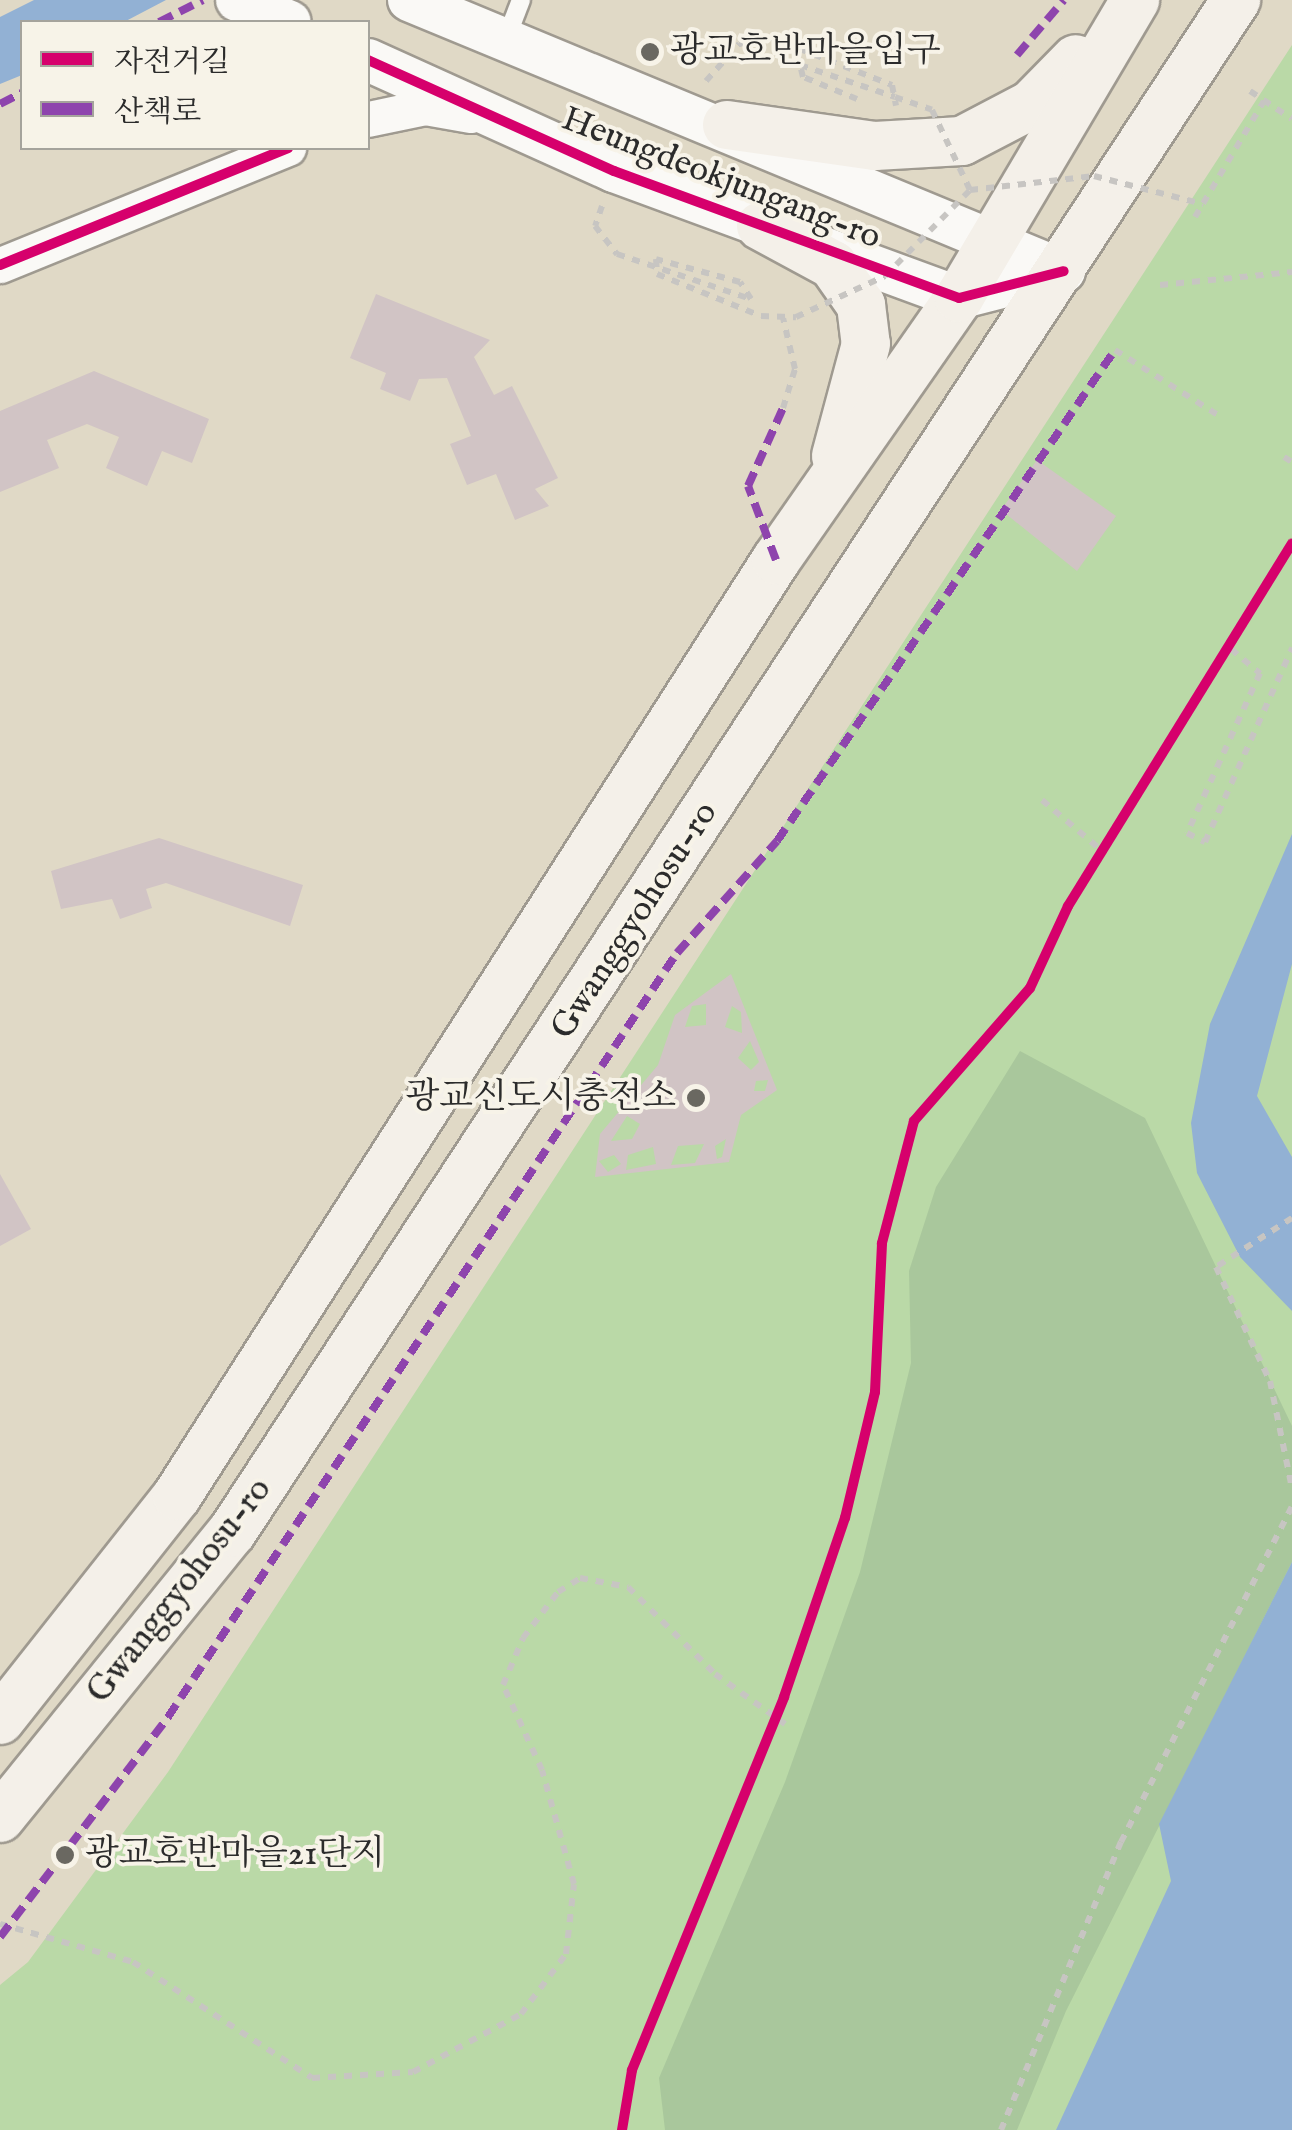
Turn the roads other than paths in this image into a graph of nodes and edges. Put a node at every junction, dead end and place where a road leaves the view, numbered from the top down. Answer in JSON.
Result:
{"nodes":[{"id":1,"x":409,"y":0,"type":"edge"},
{"id":2,"x":521,"y":0,"type":"edge"},
{"id":3,"x":1135,"y":0,"type":"edge"},
{"id":4,"x":1236,"y":0,"type":"edge"},
{"id":5,"x":506,"y":40,"type":"junction"},
{"id":6,"x":370,"y":61,"type":"edge"},
{"id":7,"x":485,"y":118,"type":"junction"},
{"id":8,"x":370,"y":119,"type":"edge"},
{"id":9,"x":727,"y":125,"type":"junction"},
{"id":10,"x":234,"y":150,"type":"edge"},
{"id":11,"x":283,"y":150,"type":"edge"},
{"id":12,"x":143,"y":203,"type":"junction"},
{"id":13,"x":761,"y":226,"type":"junction"},
{"id":14,"x":990,"y":235,"type":"junction"},
{"id":15,"x":0,"y":265,"type":"edge"},
{"id":16,"x":1064,"y":271,"type":"junction"},
{"id":17,"x":959,"y":298,"type":"junction"},
{"id":18,"x":823,"y":499,"type":"junction"},
{"id":19,"x":0,"y":1720,"type":"edge"},
{"id":20,"x":0,"y":1818,"type":"edge"}],
"edges":[{"from":1,"to":5,"type":"street","name":"Heungdeokjungang-ro"},
{"from":2,"to":5,"type":"lane"},
{"from":3,"to":9,"type":"main road"},
{"from":3,"to":14,"type":"main road","name":"Gwanggyohosu-ro"},
{"from":4,"to":16,"type":"main road","name":"Gwanggyohosu-ro"},
{"from":5,"to":9,"type":"street","name":"Heungdeokjungang-ro"},
{"from":6,"to":7,"type":"street","name":"Heungdeokjungang-ro"},
{"from":7,"to":8,"type":"street"},
{"from":7,"to":13,"type":"street","name":"Heungdeokjungang-ro"},
{"from":9,"to":14,"type":"street","name":"Heungdeokjungang-ro"},
{"from":10,"to":12,"type":"street"},
{"from":11,"to":12,"type":"street"},
{"from":12,"to":15,"type":"street"},
{"from":13,"to":17,"type":"street","name":"Heungdeokjungang-ro"},
{"from":13,"to":18,"type":"main road"},
{"from":14,"to":16,"type":"street","name":"Heungdeokjungang-ro"},
{"from":14,"to":17,"type":"main road","name":"Gwanggyohosu-ro"},
{"from":16,"to":17,"type":"street"},
{"from":16,"to":20,"type":"main road","name":"Gwanggyohosu-ro"},
{"from":17,"to":18,"type":"main road","name":"Gwanggyohosu-ro"},
{"from":18,"to":19,"type":"main road","name":"Gwanggyohosu-ro"}]}
